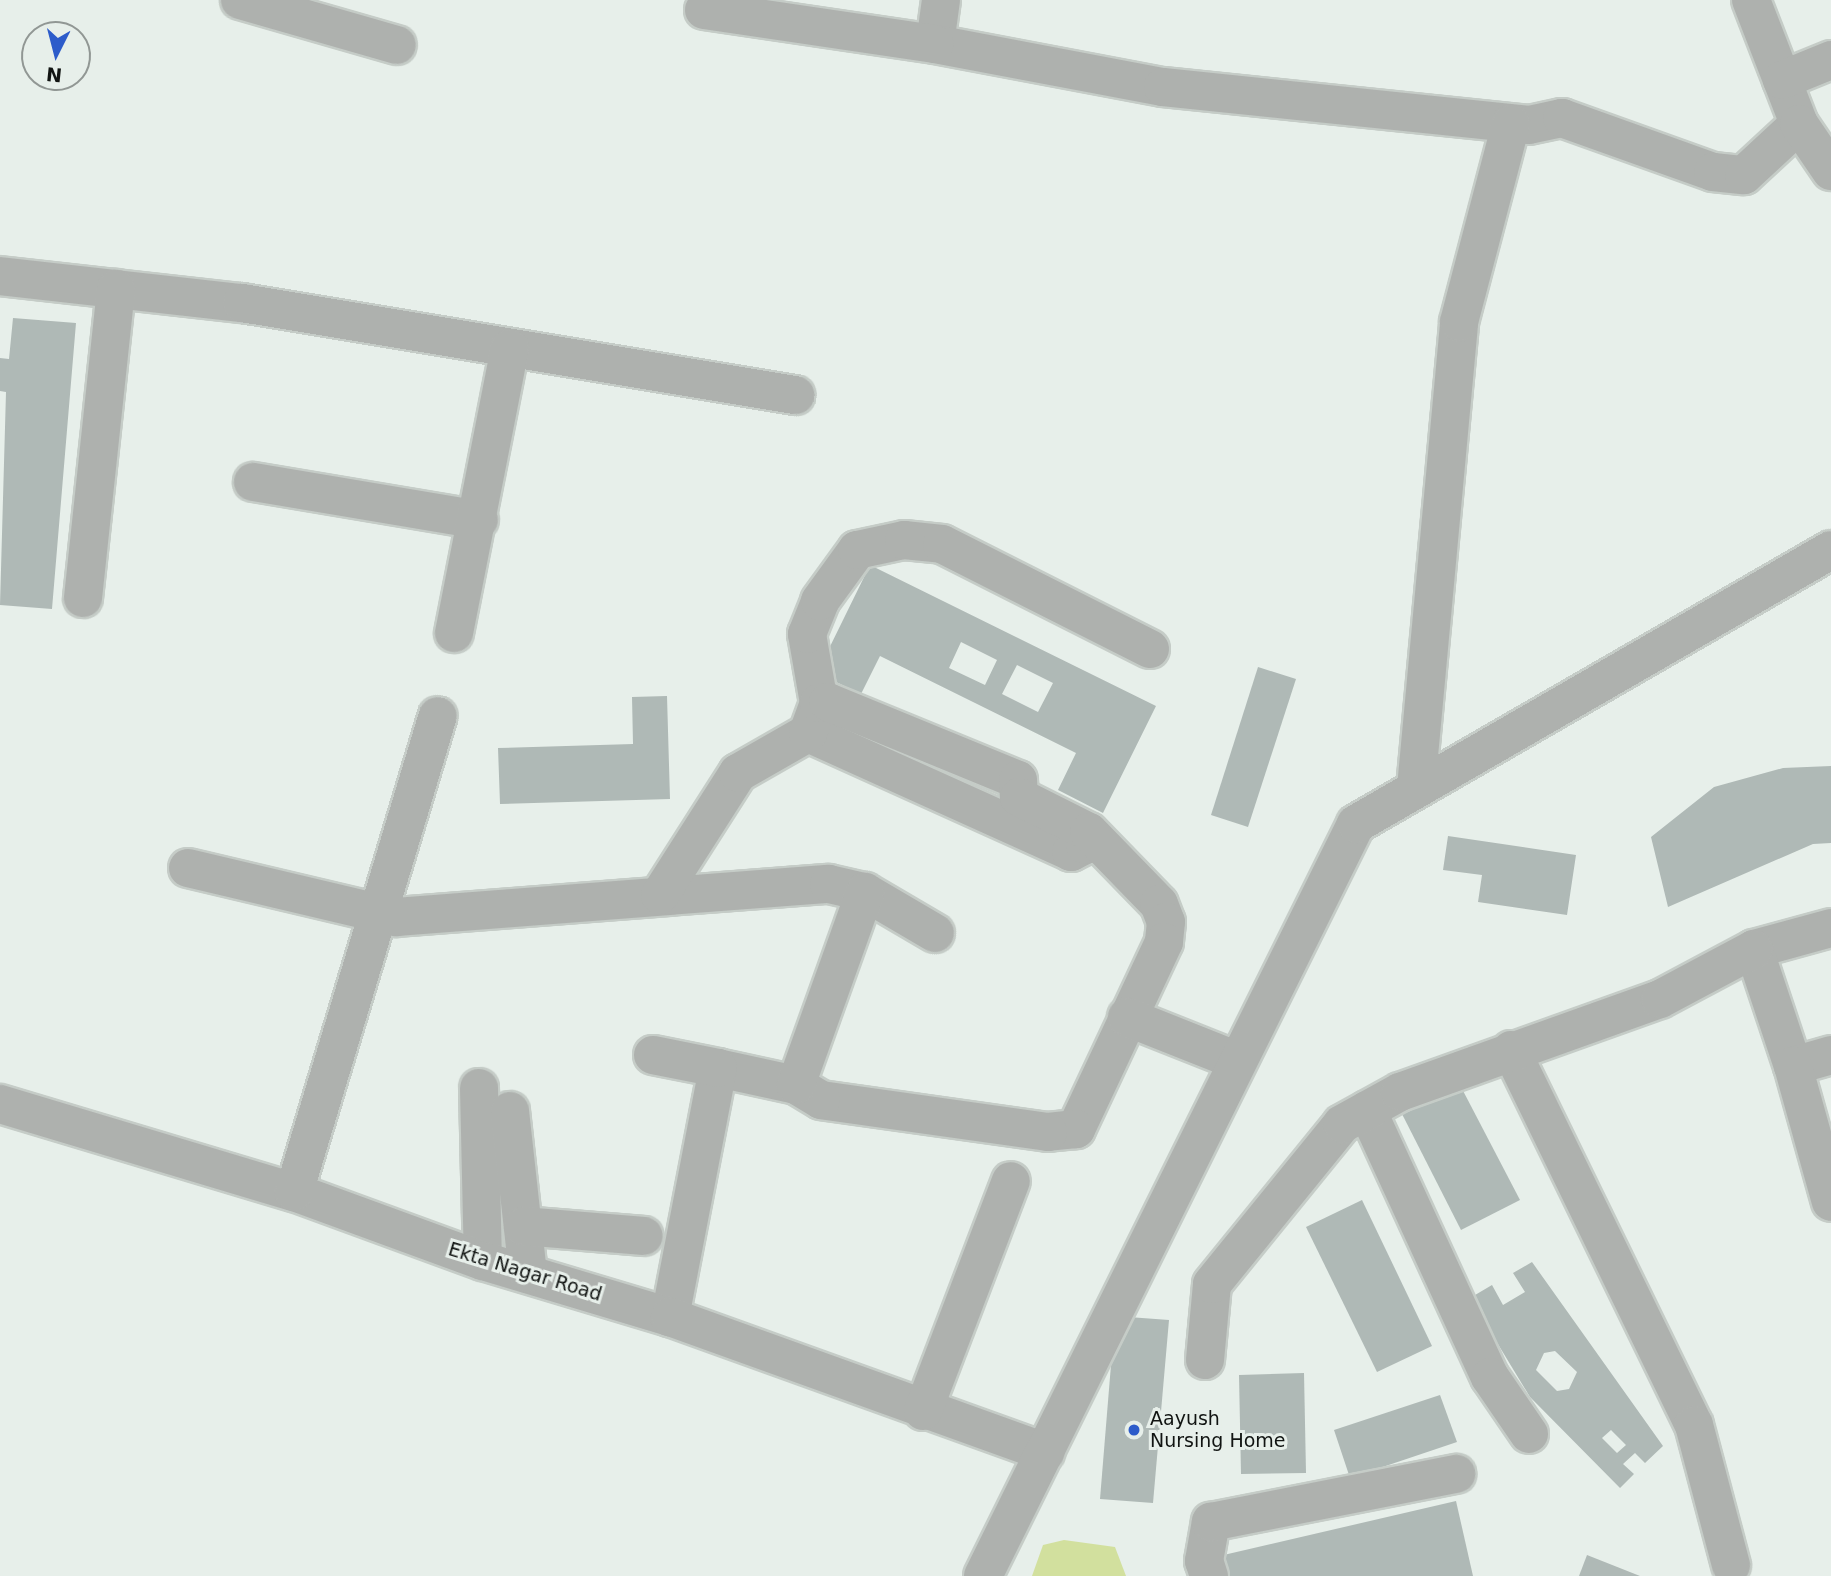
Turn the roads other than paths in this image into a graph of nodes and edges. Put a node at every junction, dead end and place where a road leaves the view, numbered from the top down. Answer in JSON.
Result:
{"nodes":[{"id":1,"x":240,"y":0,"type":"edge"},
{"id":2,"x":941,"y":0,"type":"edge"},
{"id":3,"x":1751,"y":0,"type":"edge"},
{"id":4,"x":704,"y":10,"type":"dead end"},
{"id":5,"x":346,"y":14,"type":"edge"},
{"id":6,"x":935,"y":44,"type":"junction"},
{"id":7,"x":397,"y":45,"type":"dead end"},
{"id":8,"x":1831,"y":60,"type":"edge"},
{"id":9,"x":1782,"y":80,"type":"junction"},
{"id":10,"x":1511,"y":124,"type":"junction"},
{"id":11,"x":1799,"y":124,"type":"junction"},
{"id":12,"x":1831,"y":171,"type":"edge"},
{"id":13,"x":0,"y":276,"type":"edge"},
{"id":14,"x":116,"y":289,"type":"junction"},
{"id":15,"x":510,"y":348,"type":"junction"},
{"id":16,"x":795,"y":395,"type":"dead end"},
{"id":17,"x":253,"y":482,"type":"dead end"},
{"id":18,"x":479,"y":520,"type":"junction"},
{"id":19,"x":1831,"y":550,"type":"edge"},
{"id":20,"x":83,"y":598,"type":"dead end"},
{"id":21,"x":454,"y":634,"type":"dead end"},
{"id":22,"x":1150,"y":649,"type":"dead end"},
{"id":23,"x":438,"y":716,"type":"dead end"},
{"id":24,"x":813,"y":718,"type":"junction"},
{"id":25,"x":1416,"y":788,"type":"junction"},
{"id":26,"x":188,"y":868,"type":"dead end"},
{"id":27,"x":865,"y":892,"type":"junction"},
{"id":28,"x":660,"y":895,"type":"junction"},
{"id":29,"x":376,"y":915,"type":"junction"},
{"id":30,"x":1831,"y":928,"type":"edge"},
{"id":31,"x":935,"y":933,"type":"dead end"},
{"id":32,"x":1754,"y":949,"type":"junction"},
{"id":33,"x":1127,"y":1017,"type":"junction"},
{"id":34,"x":1511,"y":1050,"type":"junction"},
{"id":35,"x":653,"y":1055,"type":"dead end"},
{"id":36,"x":1831,"y":1055,"type":"edge"},
{"id":37,"x":1235,"y":1060,"type":"junction"},
{"id":38,"x":1793,"y":1066,"type":"junction"},
{"id":39,"x":718,"y":1068,"type":"junction"},
{"id":40,"x":796,"y":1085,"type":"junction"},
{"id":41,"x":479,"y":1088,"type":"dead end"},
{"id":42,"x":0,"y":1104,"type":"edge"},
{"id":43,"x":1367,"y":1110,"type":"junction"},
{"id":44,"x":510,"y":1111,"type":"dead end"},
{"id":45,"x":1822,"y":1138,"type":"edge"},
{"id":46,"x":1011,"y":1181,"type":"dead end"},
{"id":47,"x":293,"y":1192,"type":"junction"},
{"id":48,"x":1831,"y":1202,"type":"edge"},
{"id":49,"x":523,"y":1226,"type":"junction"},
{"id":50,"x":644,"y":1236,"type":"dead end"},
{"id":51,"x":483,"y":1261,"type":"junction"},
{"id":52,"x":528,"y":1273,"type":"junction"},
{"id":53,"x":670,"y":1317,"type":"junction"},
{"id":54,"x":1205,"y":1360,"type":"dead end"},
{"id":55,"x":923,"y":1410,"type":"junction"},
{"id":56,"x":1529,"y":1434,"type":"dead end"},
{"id":57,"x":1045,"y":1452,"type":"junction"},
{"id":58,"x":1456,"y":1474,"type":"dead end"},
{"id":59,"x":1731,"y":1565,"type":"dead end"},
{"id":60,"x":983,"y":1576,"type":"edge"},
{"id":61,"x":1209,"y":1576,"type":"edge"}],
"edges":[{"from":1,"to":5,"type":"street"},
{"from":2,"to":6,"type":"street"},
{"from":3,"to":9,"type":"street"},
{"from":4,"to":6,"type":"street"},
{"from":5,"to":7,"type":"street"},
{"from":6,"to":10,"type":"street"},
{"from":8,"to":9,"type":"street"},
{"from":9,"to":11,"type":"street"},
{"from":10,"to":11,"type":"street"},
{"from":10,"to":25,"type":"street"},
{"from":11,"to":12,"type":"street"},
{"from":13,"to":14,"type":"street"},
{"from":14,"to":15,"type":"street"},
{"from":14,"to":20,"type":"street"},
{"from":15,"to":16,"type":"street"},
{"from":15,"to":18,"type":"street"},
{"from":17,"to":18,"type":"street"},
{"from":18,"to":21,"type":"street"},
{"from":19,"to":25,"type":"street"},
{"from":22,"to":24,"type":"street"},
{"from":23,"to":29,"type":"street"},
{"from":24,"to":28,"type":"street"},
{"from":24,"to":33,"type":"street"},
{"from":25,"to":37,"type":"street"},
{"from":26,"to":29,"type":"street"},
{"from":27,"to":28,"type":"street"},
{"from":27,"to":31,"type":"street"},
{"from":27,"to":40,"type":"street"},
{"from":28,"to":29,"type":"street"},
{"from":29,"to":47,"type":"street"},
{"from":30,"to":32,"type":"street"},
{"from":32,"to":34,"type":"street"},
{"from":32,"to":38,"type":"street"},
{"from":33,"to":37,"type":"street"},
{"from":33,"to":40,"type":"street"},
{"from":34,"to":43,"type":"street"},
{"from":34,"to":59,"type":"street"},
{"from":35,"to":39,"type":"street"},
{"from":36,"to":38,"type":"street"},
{"from":37,"to":57,"type":"street"},
{"from":38,"to":45,"type":"street"},
{"from":39,"to":40,"type":"street"},
{"from":39,"to":53,"type":"street"},
{"from":41,"to":51,"type":"street"},
{"from":42,"to":47,"type":"street","name":"Ekta Nagar Road"},
{"from":43,"to":54,"type":"street"},
{"from":43,"to":56,"type":"street"},
{"from":44,"to":49,"type":"street"},
{"from":45,"to":48,"type":"street"},
{"from":46,"to":55,"type":"street"},
{"from":47,"to":51,"type":"street","name":"Ekta Nagar Road"},
{"from":49,"to":50,"type":"street"},
{"from":49,"to":52,"type":"street"},
{"from":51,"to":52,"type":"street","name":"Ekta Nagar Road"},
{"from":52,"to":53,"type":"street","name":"Ekta Nagar Road"},
{"from":53,"to":55,"type":"street","name":"Ekta Nagar Road"},
{"from":55,"to":57,"type":"street","name":"Ekta Nagar Road"},
{"from":57,"to":60,"type":"street"},
{"from":58,"to":61,"type":"street"}]}
